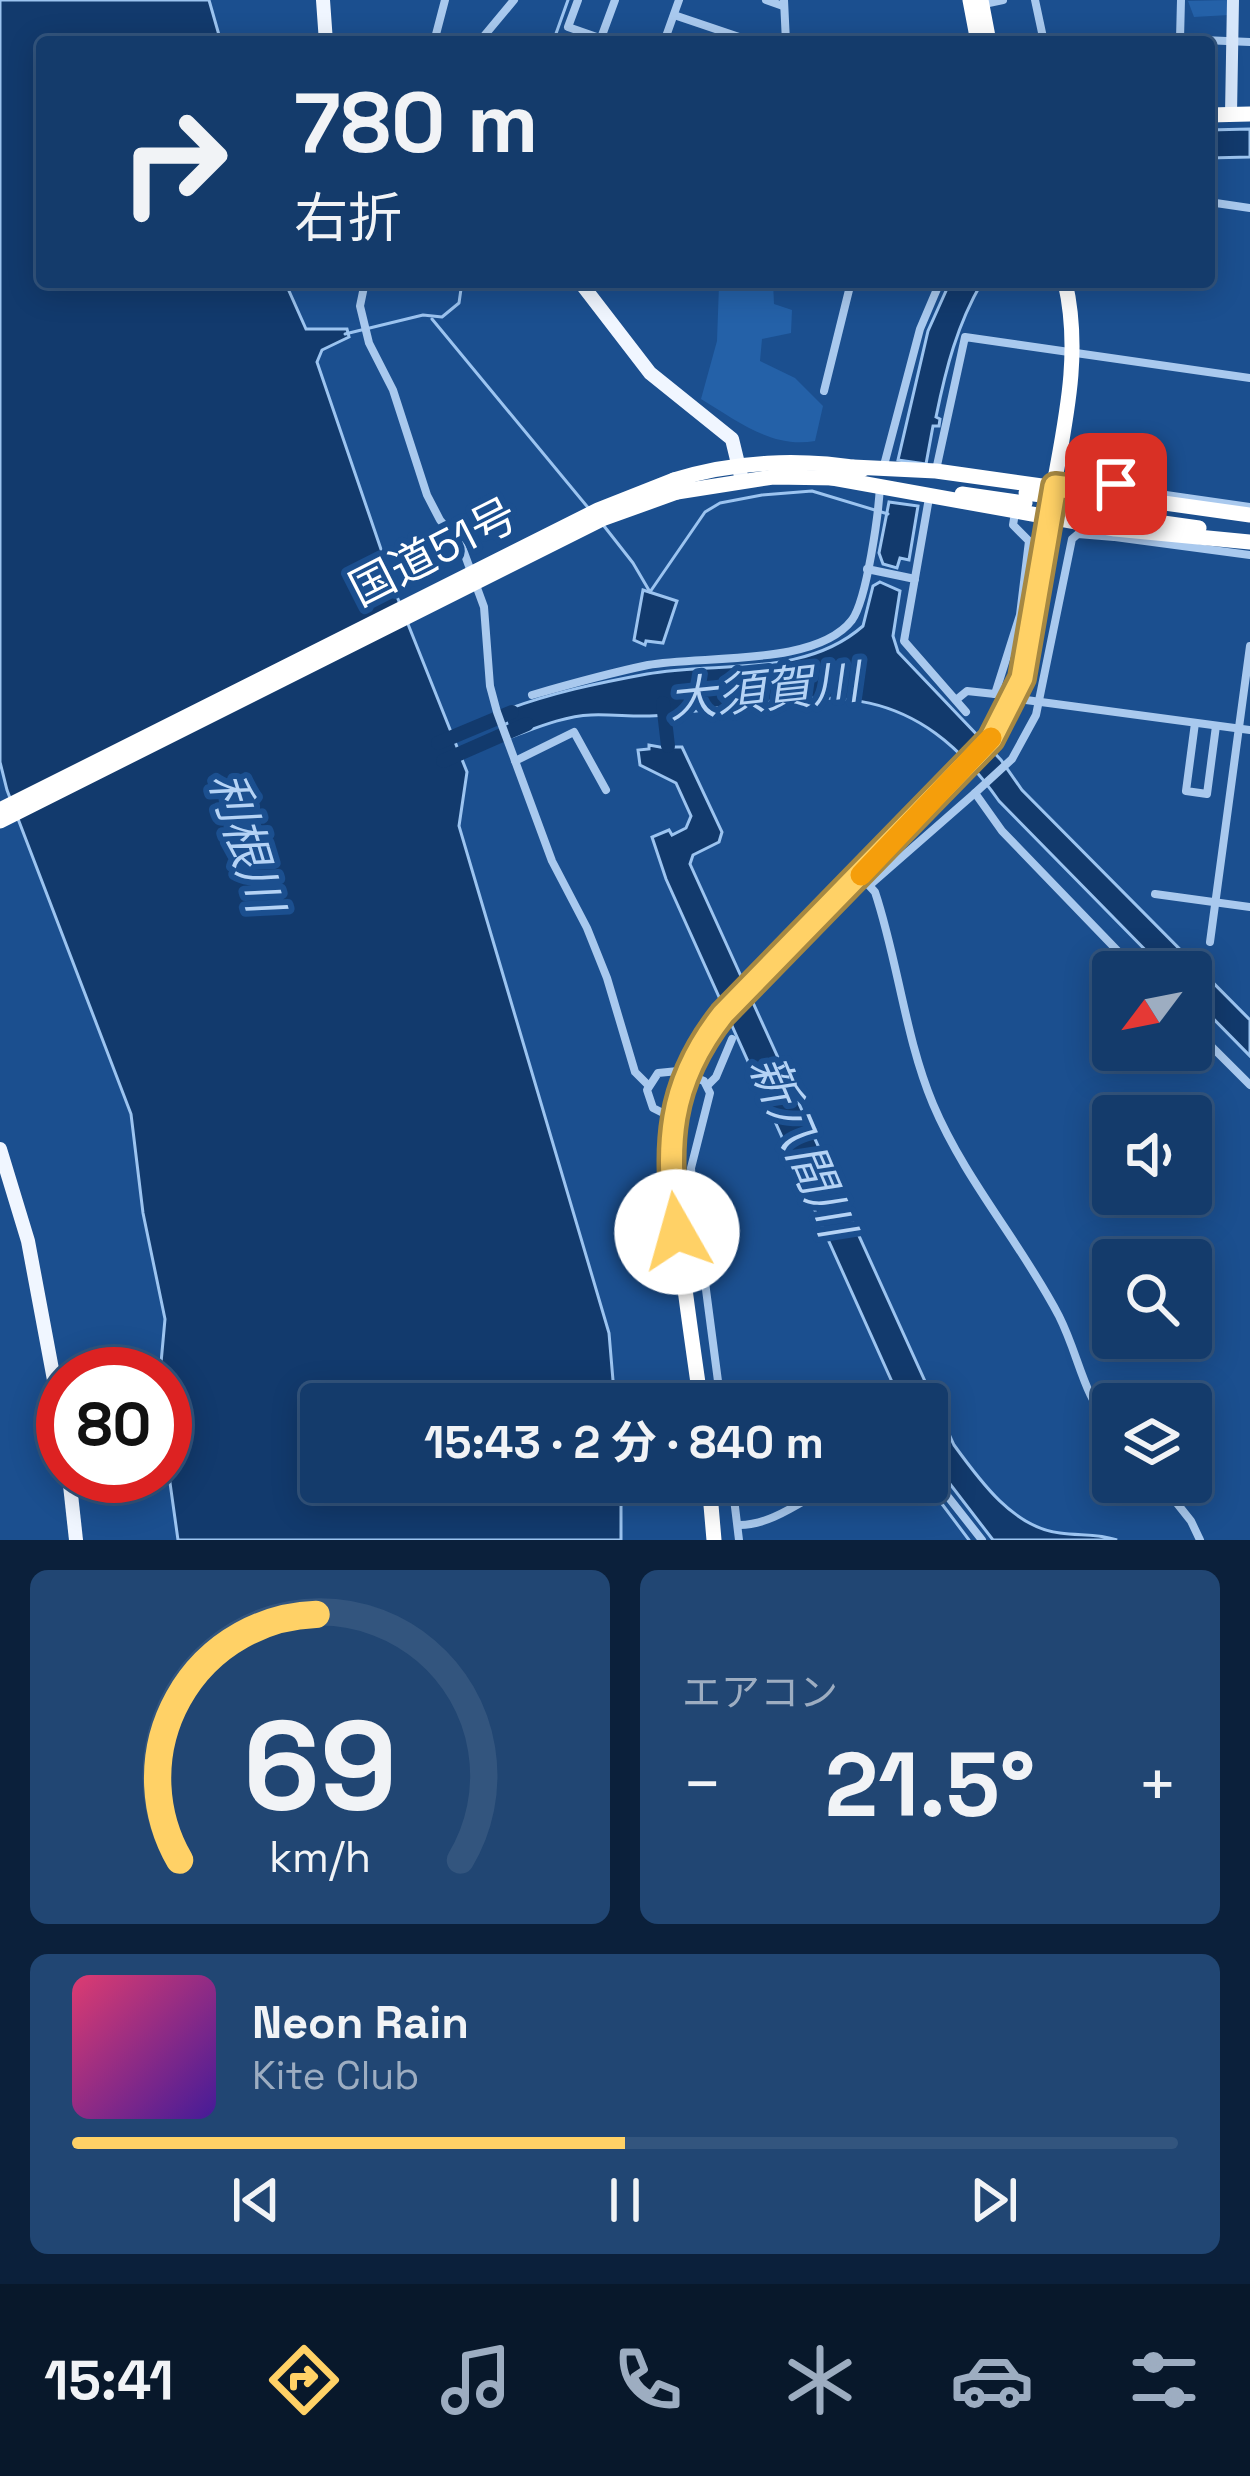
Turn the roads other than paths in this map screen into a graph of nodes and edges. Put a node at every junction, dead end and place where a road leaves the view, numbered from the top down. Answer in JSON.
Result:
{"nodes":[{"id":1,"x":323,"y":0,"type":"edge"},
{"id":2,"x":445,"y":0,"type":"edge"},
{"id":3,"x":514,"y":0,"type":"edge"},
{"id":4,"x":578,"y":0,"type":"edge"},
{"id":5,"x":615,"y":0,"type":"edge"},
{"id":6,"x":679,"y":0,"type":"edge"},
{"id":7,"x":766,"y":0,"type":"edge"},
{"id":8,"x":1003,"y":0,"type":"edge"},
{"id":9,"x":1035,"y":0,"type":"edge"},
{"id":10,"x":1180,"y":0,"type":"edge"},
{"id":11,"x":1233,"y":0,"type":"edge"},
{"id":12,"x":783,"y":3,"type":"edge"},
{"id":13,"x":976,"y":3,"type":"edge"},
{"id":14,"x":674,"y":15,"type":"junction"},
{"id":15,"x":326,"y":36,"type":"edge"},
{"id":16,"x":436,"y":36,"type":"edge"},
{"id":17,"x":484,"y":36,"type":"edge"},
{"id":18,"x":591,"y":36,"type":"edge"},
{"id":19,"x":605,"y":36,"type":"edge"},
{"id":20,"x":666,"y":36,"type":"edge"},
{"id":21,"x":736,"y":36,"type":"edge"},
{"id":22,"x":786,"y":36,"type":"edge"},
{"id":23,"x":978,"y":36,"type":"edge"},
{"id":24,"x":987,"y":36,"type":"edge"},
{"id":25,"x":1043,"y":36,"type":"edge"},
{"id":26,"x":1180,"y":36,"type":"edge"},
{"id":27,"x":1215,"y":40,"type":"edge"},
{"id":28,"x":1232,"y":40,"type":"junction"},
{"id":29,"x":1250,"y":42,"type":"edge"},
{"id":30,"x":1231,"y":114,"type":"junction"},
{"id":31,"x":1250,"y":114,"type":"edge"},
{"id":32,"x":1215,"y":115,"type":"edge"},
{"id":33,"x":1215,"y":203,"type":"edge"},
{"id":34,"x":1250,"y":208,"type":"edge"},
{"id":35,"x":364,"y":288,"type":"edge"},
{"id":36,"x":585,"y":288,"type":"edge"},
{"id":37,"x":850,"y":288,"type":"edge"},
{"id":38,"x":937,"y":288,"type":"edge"},
{"id":39,"x":1066,"y":288,"type":"edge"},
{"id":40,"x":1074,"y":353,"type":"junction"},
{"id":41,"x":1250,"y":378,"type":"edge"},
{"id":42,"x":824,"y":391,"type":"dead end"},
{"id":43,"x":741,"y":473,"type":"junction"},
{"id":44,"x":885,"y":479,"type":"junction"},
{"id":45,"x":927,"y":484,"type":"junction"},
{"id":46,"x":675,"y":486,"type":"junction"},
{"id":47,"x":1055,"y":486,"type":"junction"},
{"id":48,"x":1022,"y":503,"type":"junction"},
{"id":49,"x":1072,"y":504,"type":"junction"},
{"id":50,"x":1250,"y":511,"type":"edge"},
{"id":51,"x":1048,"y":518,"type":"junction"},
{"id":52,"x":1250,"y":524,"type":"edge"},
{"id":53,"x":1114,"y":533,"type":"junction"},
{"id":54,"x":1250,"y":539,"type":"edge"},
{"id":55,"x":1250,"y":555,"type":"edge"},
{"id":56,"x":867,"y":569,"type":"junction"},
{"id":57,"x":915,"y":579,"type":"junction"},
{"id":58,"x":1029,"y":591,"type":"junction"},
{"id":59,"x":1059,"y":596,"type":"junction"},
{"id":60,"x":1250,"y":646,"type":"edge"},
{"id":61,"x":532,"y":695,"type":"dead end"},
{"id":62,"x":956,"y":700,"type":"junction"},
{"id":63,"x":1026,"y":700,"type":"dead end"},
{"id":64,"x":1040,"y":702,"type":"junction"},
{"id":65,"x":966,"y":712,"type":"dead end"},
{"id":66,"x":1195,"y":723,"type":"junction"},
{"id":67,"x":1216,"y":726,"type":"junction"},
{"id":68,"x":1245,"y":730,"type":"edge"},
{"id":69,"x":515,"y":761,"type":"junction"},
{"id":70,"x":606,"y":790,"type":"dead end"},
{"id":71,"x":978,"y":791,"type":"junction"},
{"id":72,"x":0,"y":810,"type":"edge"},
{"id":73,"x":0,"y":821,"type":"edge"},
{"id":74,"x":862,"y":875,"type":"junction"},
{"id":75,"x":1155,"y":894,"type":"dead end"},
{"id":76,"x":1216,"y":902,"type":"junction"},
{"id":77,"x":1250,"y":907,"type":"edge"},
{"id":78,"x":1210,"y":942,"type":"dead end"},
{"id":79,"x":1118,"y":951,"type":"edge"},
{"id":80,"x":732,"y":1039,"type":"dead end"},
{"id":81,"x":1212,"y":1047,"type":"edge"},
{"id":82,"x":677,"y":1071,"type":"dead end"},
{"id":83,"x":694,"y":1077,"type":"dead end"},
{"id":84,"x":708,"y":1084,"type":"junction"},
{"id":85,"x":648,"y":1085,"type":"junction"},
{"id":86,"x":1250,"y":1085,"type":"edge"},
{"id":87,"x":673,"y":1118,"type":"junction"},
{"id":88,"x":0,"y":1149,"type":"edge"},
{"id":89,"x":48,"y":1347,"type":"edge"},
{"id":90,"x":698,"y":1383,"type":"edge"},
{"id":91,"x":719,"y":1383,"type":"edge"},
{"id":92,"x":1092,"y":1400,"type":"edge"},
{"id":93,"x":948,"y":1497,"type":"edge"},
{"id":94,"x":72,"y":1503,"type":"edge"},
{"id":95,"x":711,"y":1503,"type":"edge"},
{"id":96,"x":735,"y":1503,"type":"edge"},
{"id":97,"x":799,"y":1503,"type":"edge"},
{"id":98,"x":1177,"y":1503,"type":"edge"},
{"id":99,"x":738,"y":1525,"type":"junction"},
{"id":100,"x":76,"y":1540,"type":"edge"},
{"id":101,"x":714,"y":1540,"type":"edge"},
{"id":102,"x":739,"y":1540,"type":"edge"},
{"id":103,"x":982,"y":1540,"type":"edge"},
{"id":104,"x":1199,"y":1540,"type":"edge"}],
"edges":[{"from":1,"to":15,"type":"main road"},
{"from":2,"to":16,"type":"street"},
{"from":3,"to":17,"type":"street"},
{"from":4,"to":18,"type":"street"},
{"from":5,"to":19,"type":"street"},
{"from":6,"to":14,"type":"street"},
{"from":7,"to":12,"type":"street"},
{"from":8,"to":13,"type":"street"},
{"from":9,"to":25,"type":"street"},
{"from":10,"to":26,"type":"street"},
{"from":11,"to":28,"type":"street"},
{"from":12,"to":22,"type":"street"},
{"from":13,"to":23,"type":"highway"},
{"from":13,"to":24,"type":"highway"},
{"from":14,"to":20,"type":"street"},
{"from":14,"to":21,"type":"street"},
{"from":27,"to":28,"type":"street"},
{"from":28,"to":29,"type":"street"},
{"from":28,"to":30,"type":"street"},
{"from":30,"to":31,"type":"highway"},
{"from":30,"to":32,"type":"highway"},
{"from":33,"to":34,"type":"street"},
{"from":35,"to":69,"type":"street"},
{"from":36,"to":43,"type":"main road"},
{"from":37,"to":42,"type":"street"},
{"from":38,"to":44,"type":"street"},
{"from":39,"to":40,"type":"highway"},
{"from":40,"to":41,"type":"street"},
{"from":40,"to":45,"type":"street"},
{"from":40,"to":47,"type":"highway"},
{"from":43,"to":44,"type":"highway","name":"国道51号"},
{"from":43,"to":44,"type":"highway","name":"国道51号"},
{"from":43,"to":46,"type":"highway","name":"国道51号"},
{"from":44,"to":45,"type":"highway"},
{"from":44,"to":45,"type":"highway"},
{"from":44,"to":56,"type":"street"},
{"from":45,"to":47,"type":"highway"},
{"from":45,"to":48,"type":"highway"},
{"from":45,"to":57,"type":"street"},
{"from":46,"to":72,"type":"highway","name":"国道51号","bridge":true},
{"from":46,"to":73,"type":"highway","name":"国道51号","bridge":true},
{"from":47,"to":50,"type":"highway"},
{"from":47,"to":51,"type":"highway"},
{"from":48,"to":49,"type":"highway","bridge":true},
{"from":48,"to":51,"type":"highway"},
{"from":48,"to":58,"type":"street"},
{"from":49,"to":52,"type":"highway"},
{"from":49,"to":54,"type":"highway"},
{"from":51,"to":53,"type":"highway"},
{"from":51,"to":58,"type":"highway"},
{"from":53,"to":54,"type":"highway"},
{"from":53,"to":55,"type":"street"},
{"from":53,"to":59,"type":"street"},
{"from":56,"to":57,"type":"street"},
{"from":56,"to":61,"type":"street"},
{"from":57,"to":62,"type":"street"},
{"from":58,"to":59,"type":"street"},
{"from":58,"to":62,"type":"street"},
{"from":58,"to":74,"type":"highway"},
{"from":59,"to":64,"type":"street"},
{"from":60,"to":68,"type":"street"},
{"from":62,"to":65,"type":"street"},
{"from":63,"to":64,"type":"street"},
{"from":64,"to":66,"type":"street"},
{"from":64,"to":71,"type":"street"},
{"from":66,"to":67,"type":"street"},
{"from":66,"to":67,"type":"street"},
{"from":67,"to":68,"type":"street"},
{"from":68,"to":76,"type":"street"},
{"from":69,"to":70,"type":"street"},
{"from":69,"to":85,"type":"street"},
{"from":71,"to":74,"type":"street"},
{"from":71,"to":79,"type":"street"},
{"from":74,"to":87,"type":"highway"},
{"from":74,"to":92,"type":"street"},
{"from":75,"to":76,"type":"street"},
{"from":76,"to":77,"type":"street"},
{"from":76,"to":78,"type":"street"},
{"from":80,"to":84,"type":"street"},
{"from":81,"to":86,"type":"street"},
{"from":82,"to":85,"type":"street"},
{"from":83,"to":84,"type":"street"},
{"from":84,"to":91,"type":"street"},
{"from":85,"to":87,"type":"street"},
{"from":87,"to":90,"type":"highway"},
{"from":88,"to":89,"type":"main road"},
{"from":93,"to":103,"type":"street"},
{"from":94,"to":100,"type":"main road"},
{"from":95,"to":101,"type":"highway"},
{"from":96,"to":99,"type":"street"},
{"from":97,"to":99,"type":"street"},
{"from":98,"to":104,"type":"street"},
{"from":99,"to":102,"type":"street"}]}
